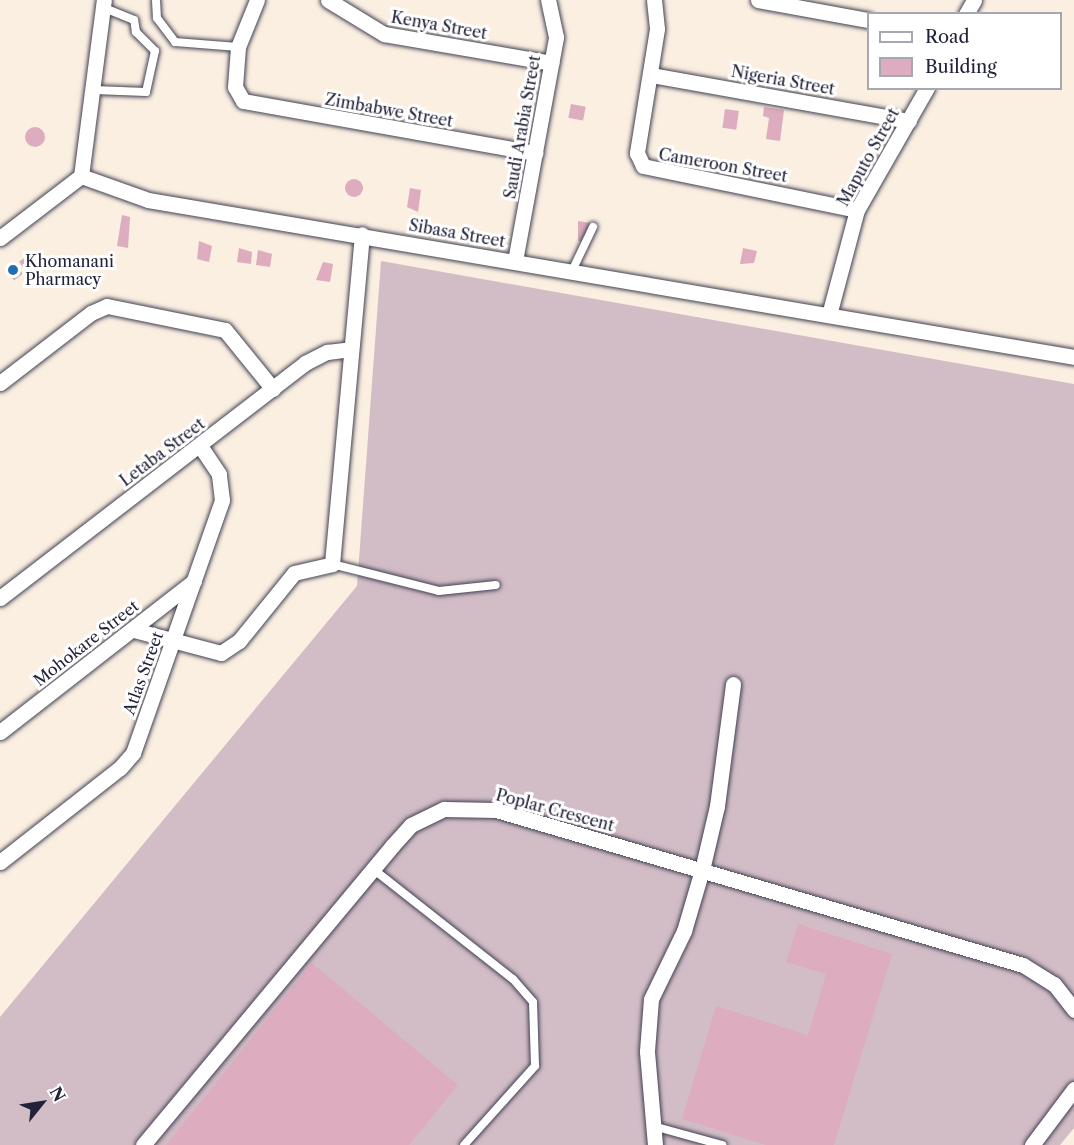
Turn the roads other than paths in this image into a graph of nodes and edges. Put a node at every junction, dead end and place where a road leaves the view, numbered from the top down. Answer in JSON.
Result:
{"nodes":[{"id":1,"x":156,"y":0,"type":"edge"},
{"id":2,"x":257,"y":0,"type":"edge"},
{"id":3,"x":328,"y":0,"type":"edge"},
{"id":4,"x":548,"y":0,"type":"edge"},
{"id":5,"x":654,"y":0,"type":"edge"},
{"id":6,"x":758,"y":0,"type":"edge"},
{"id":7,"x":104,"y":4,"type":"edge"},
{"id":8,"x":867,"y":20,"type":"edge"},
{"id":9,"x":238,"y":47,"type":"junction"},
{"id":10,"x":552,"y":63,"type":"junction"},
{"id":11,"x":651,"y":75,"type":"junction"},
{"id":12,"x":94,"y":90,"type":"junction"},
{"id":13,"x":926,"y":90,"type":"edge"},
{"id":14,"x":909,"y":121,"type":"junction"},
{"id":15,"x":535,"y":153,"type":"junction"},
{"id":16,"x":81,"y":176,"type":"junction"},
{"id":17,"x":858,"y":210,"type":"junction"},
{"id":18,"x":593,"y":227,"type":"dead end"},
{"id":19,"x":362,"y":234,"type":"junction"},
{"id":20,"x":0,"y":238,"type":"edge"},
{"id":21,"x":515,"y":261,"type":"junction"},
{"id":22,"x":572,"y":271,"type":"junction"},
{"id":23,"x":829,"y":315,"type":"junction"},
{"id":24,"x":351,"y":349,"type":"junction"},
{"id":25,"x":1074,"y":357,"type":"edge"},
{"id":26,"x":0,"y":383,"type":"edge"},
{"id":27,"x":273,"y":389,"type":"junction"},
{"id":28,"x":200,"y":446,"type":"junction"},
{"id":29,"x":332,"y":564,"type":"junction"},
{"id":30,"x":194,"y":581,"type":"junction"},
{"id":31,"x":496,"y":585,"type":"dead end"},
{"id":32,"x":0,"y":598,"type":"edge"},
{"id":33,"x":134,"y":630,"type":"junction"},
{"id":34,"x":175,"y":640,"type":"junction"},
{"id":35,"x":733,"y":684,"type":"dead end"},
{"id":36,"x":0,"y":732,"type":"edge"},
{"id":37,"x":0,"y":862,"type":"edge"},
{"id":38,"x":373,"y":869,"type":"junction"},
{"id":39,"x":702,"y":870,"type":"junction"},
{"id":40,"x":1074,"y":1010,"type":"edge"},
{"id":41,"x":1074,"y":1089,"type":"edge"},
{"id":42,"x":653,"y":1125,"type":"junction"},
{"id":43,"x":691,"y":1141,"type":"edge"},
{"id":44,"x":143,"y":1145,"type":"edge"},
{"id":45,"x":464,"y":1145,"type":"edge"},
{"id":46,"x":655,"y":1145,"type":"edge"},
{"id":47,"x":722,"y":1145,"type":"edge"},
{"id":48,"x":1032,"y":1145,"type":"edge"}],
"edges":[{"from":1,"to":9,"type":"lane"},
{"from":2,"to":9,"type":"street"},
{"from":3,"to":10,"type":"street","name":"Kenya Street"},
{"from":4,"to":10,"type":"street","name":"Saudi Arabia Street"},
{"from":5,"to":11,"type":"street","name":"Cameroon Street"},
{"from":6,"to":8,"type":"street"},
{"from":7,"to":12,"type":"street"},
{"from":7,"to":12,"type":"lane"},
{"from":9,"to":15,"type":"street","name":"Zimbabwe Street"},
{"from":10,"to":15,"type":"street","name":"Saudi Arabia Street"},
{"from":11,"to":14,"type":"street","name":"Nigeria Street"},
{"from":11,"to":17,"type":"street","name":"Cameroon Street"},
{"from":12,"to":16,"type":"street"},
{"from":13,"to":14,"type":"street","name":"Maputo Street"},
{"from":14,"to":17,"type":"street","name":"Maputo Street"},
{"from":15,"to":21,"type":"street","name":"Saudi Arabia Street"},
{"from":16,"to":19,"type":"street","name":"Sibasa Street"},
{"from":16,"to":20,"type":"street"},
{"from":17,"to":23,"type":"street","name":"Maputo Street"},
{"from":18,"to":22,"type":"lane"},
{"from":19,"to":21,"type":"street","name":"Sibasa Street"},
{"from":19,"to":24,"type":"street"},
{"from":21,"to":22,"type":"street","name":"Sibasa Street"},
{"from":22,"to":23,"type":"street","name":"Sibasa Street"},
{"from":23,"to":25,"type":"street","name":"Sibasa Street"},
{"from":24,"to":27,"type":"street","name":"Letaba Street"},
{"from":24,"to":29,"type":"street"},
{"from":26,"to":27,"type":"street"},
{"from":27,"to":28,"type":"street","name":"Letaba Street"},
{"from":28,"to":30,"type":"street","name":"Atlas Street"},
{"from":28,"to":32,"type":"street","name":"Letaba Street"},
{"from":29,"to":31,"type":"lane"},
{"from":29,"to":34,"type":"street"},
{"from":30,"to":33,"type":"street","name":"Mohokare Street"},
{"from":30,"to":34,"type":"street","name":"Atlas Street"},
{"from":33,"to":34,"type":"street"},
{"from":33,"to":36,"type":"street","name":"Mohokare Street"},
{"from":34,"to":37,"type":"street","name":"Atlas Street"},
{"from":35,"to":39,"type":"street"},
{"from":38,"to":39,"type":"street","name":"Poplar Crescent"},
{"from":38,"to":44,"type":"street","name":"Poplar Crescent"},
{"from":38,"to":45,"type":"lane"},
{"from":39,"to":40,"type":"street","name":"Poplar Crescent"},
{"from":39,"to":42,"type":"street"},
{"from":41,"to":48,"type":"street"},
{"from":42,"to":43,"type":"lane"},
{"from":42,"to":46,"type":"street"},
{"from":43,"to":47,"type":"lane"}]}
